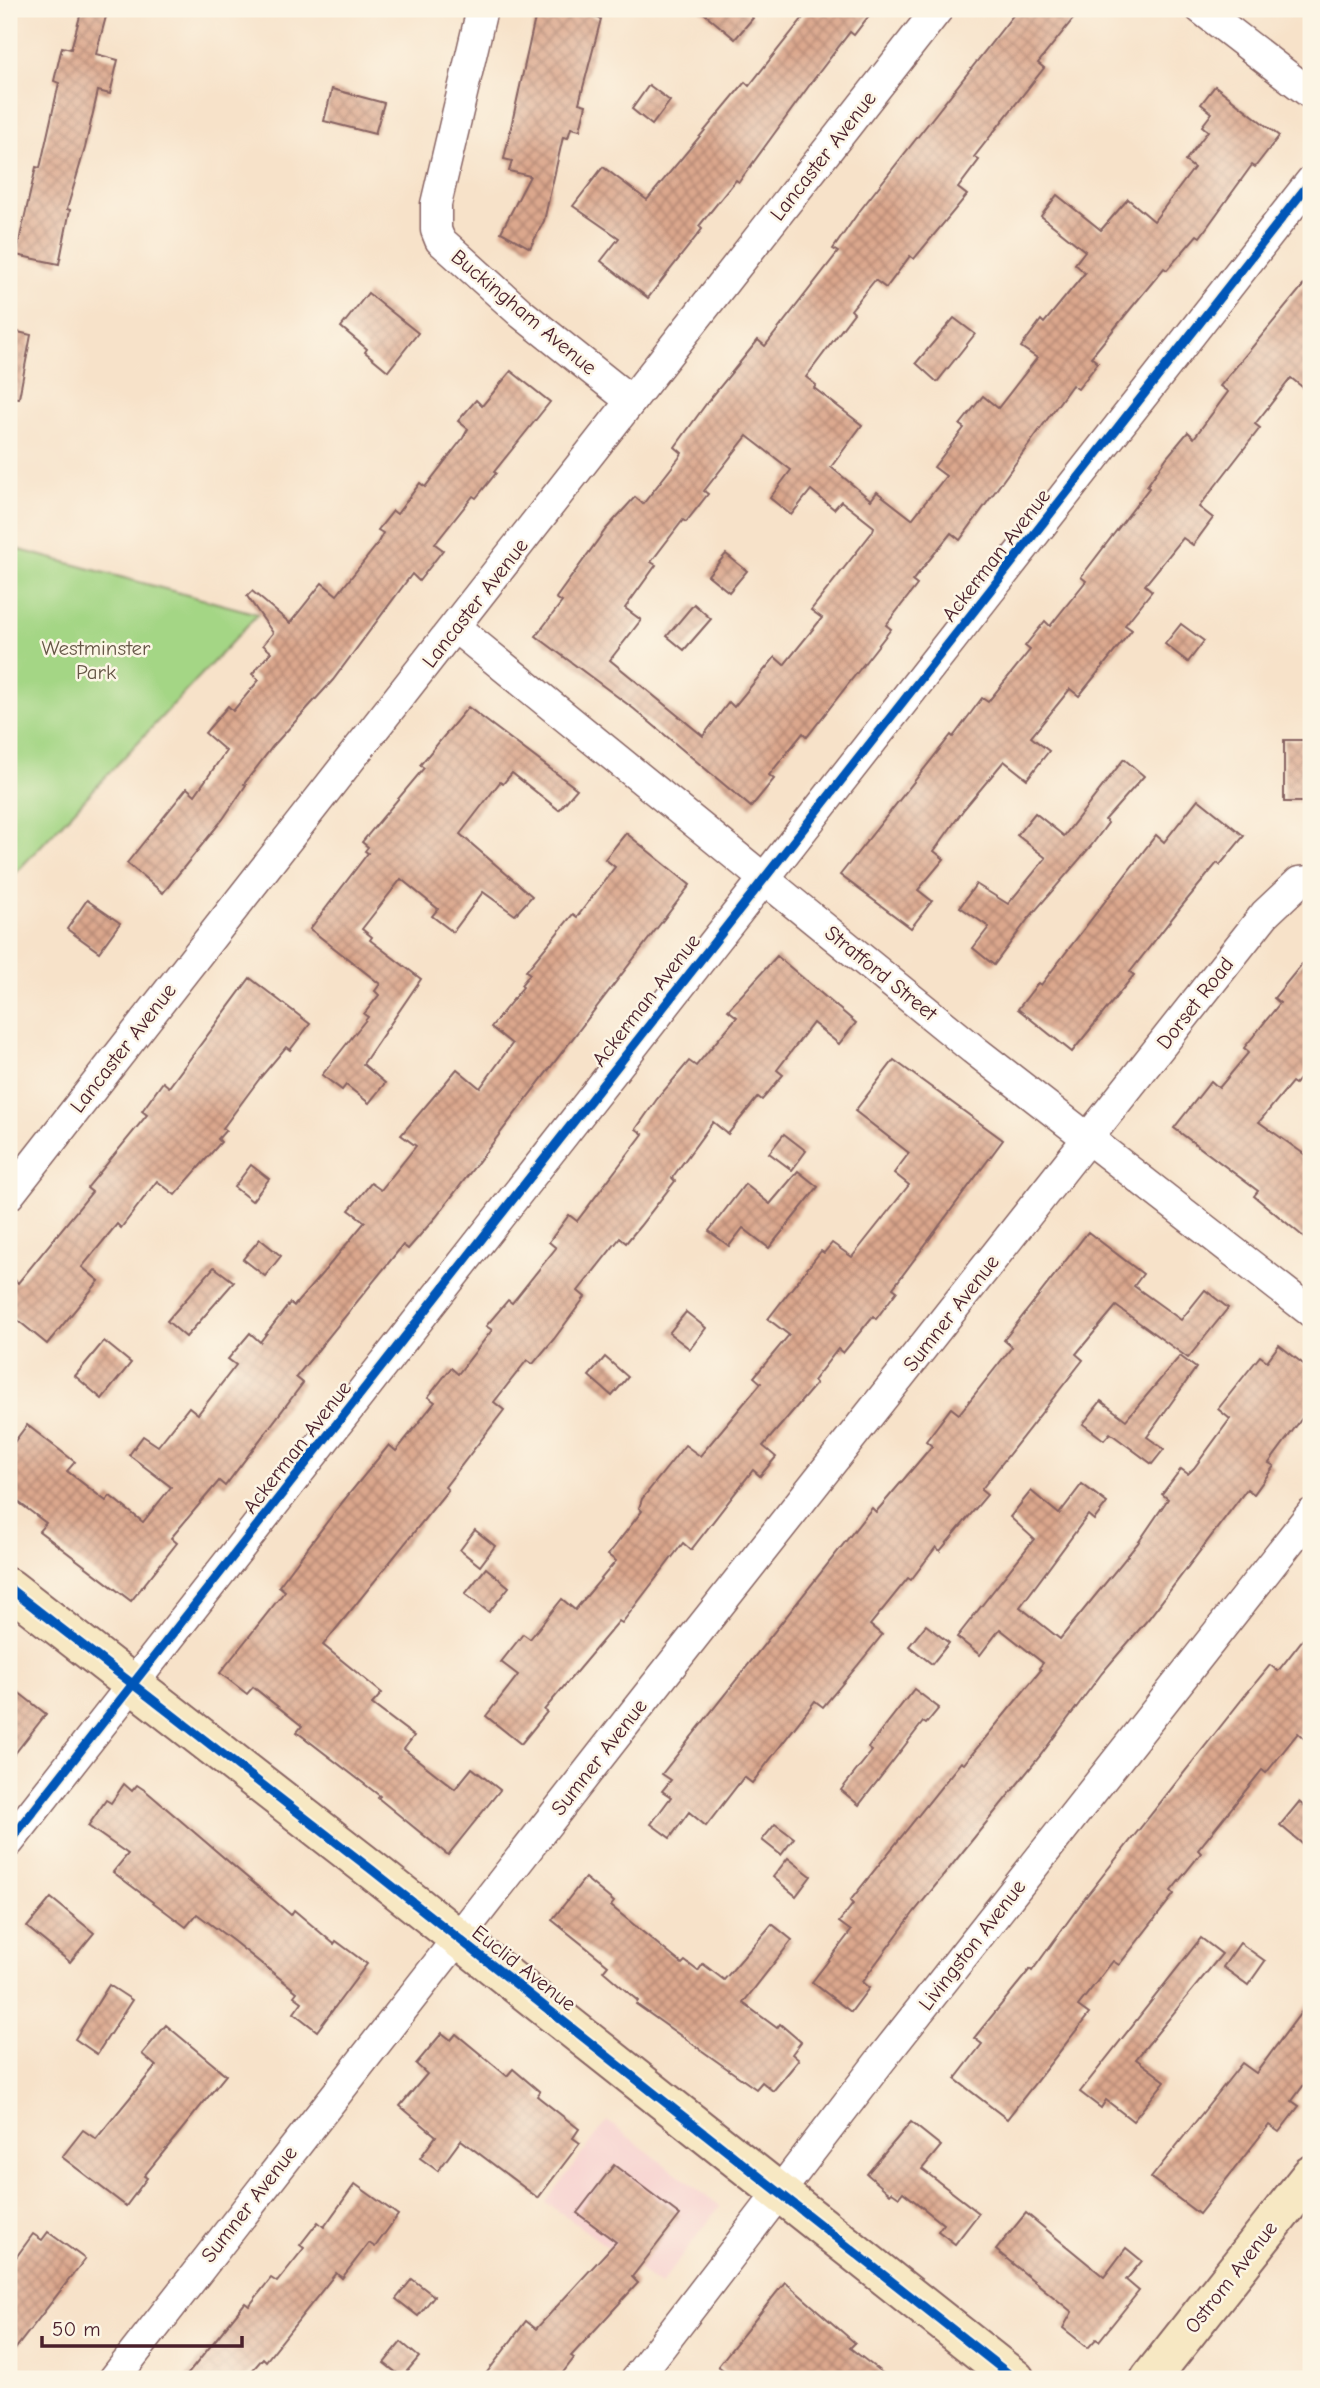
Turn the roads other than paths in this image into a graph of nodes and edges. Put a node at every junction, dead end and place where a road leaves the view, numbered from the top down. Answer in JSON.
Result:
{"nodes":[{"id":1,"x":482,"y":9,"type":"edge"},
{"id":2,"x":938,"y":9,"type":"edge"},
{"id":3,"x":1201,"y":9,"type":"edge"},
{"id":4,"x":1311,"y":94,"type":"edge"},
{"id":5,"x":1311,"y":181,"type":"edge"},
{"id":6,"x":631,"y":401,"type":"junction"},
{"id":7,"x":456,"y":628,"type":"junction"},
{"id":8,"x":764,"y":877,"type":"junction"},
{"id":9,"x":1311,"y":881,"type":"edge"},
{"id":10,"x":1088,"y":1139,"type":"junction"},
{"id":11,"x":9,"y":1195,"type":"edge"},
{"id":12,"x":1311,"y":1312,"type":"edge"},
{"id":13,"x":1311,"y":1514,"type":"edge"},
{"id":14,"x":9,"y":1588,"type":"edge"},
{"id":15,"x":132,"y":1685,"type":"junction"},
{"id":16,"x":9,"y":1842,"type":"edge"},
{"id":17,"x":457,"y":1937,"type":"junction"},
{"id":18,"x":1311,"y":2175,"type":"edge"},
{"id":19,"x":777,"y":2193,"type":"junction"},
{"id":20,"x":114,"y":2379,"type":"edge"},
{"id":21,"x":636,"y":2379,"type":"edge"},
{"id":22,"x":1016,"y":2379,"type":"edge"},
{"id":23,"x":1150,"y":2379,"type":"edge"}],
"edges":[{"from":1,"to":6,"type":"street","name":"Buckingham Avenue"},
{"from":2,"to":6,"type":"street","name":"Lancaster Avenue"},
{"from":3,"to":4,"type":"street"},
{"from":5,"to":8,"type":"street","name":"Ackerman Avenue"},
{"from":6,"to":7,"type":"street","name":"Lancaster Avenue"},
{"from":7,"to":8,"type":"street","name":"Stratford Street"},
{"from":7,"to":11,"type":"street","name":"Lancaster Avenue"},
{"from":8,"to":10,"type":"street","name":"Stratford Street"},
{"from":8,"to":15,"type":"street","name":"Ackerman Avenue"},
{"from":9,"to":10,"type":"street","name":"Dorset Road"},
{"from":10,"to":12,"type":"street","name":"Stratford Street"},
{"from":10,"to":17,"type":"street","name":"Sumner Avenue"},
{"from":13,"to":19,"type":"street","name":"Livingston Avenue"},
{"from":14,"to":15,"type":"street","name":"Euclid Avenue"},
{"from":15,"to":16,"type":"street","name":"Ackerman Avenue"},
{"from":15,"to":17,"type":"street","name":"Euclid Avenue"},
{"from":17,"to":19,"type":"street","name":"Euclid Avenue"},
{"from":17,"to":20,"type":"street","name":"Sumner Avenue"},
{"from":18,"to":23,"type":"street","name":"Ostrom Avenue"},
{"from":19,"to":21,"type":"street","name":"Livingston Avenue"},
{"from":19,"to":22,"type":"street","name":"Euclid Avenue"}]}
